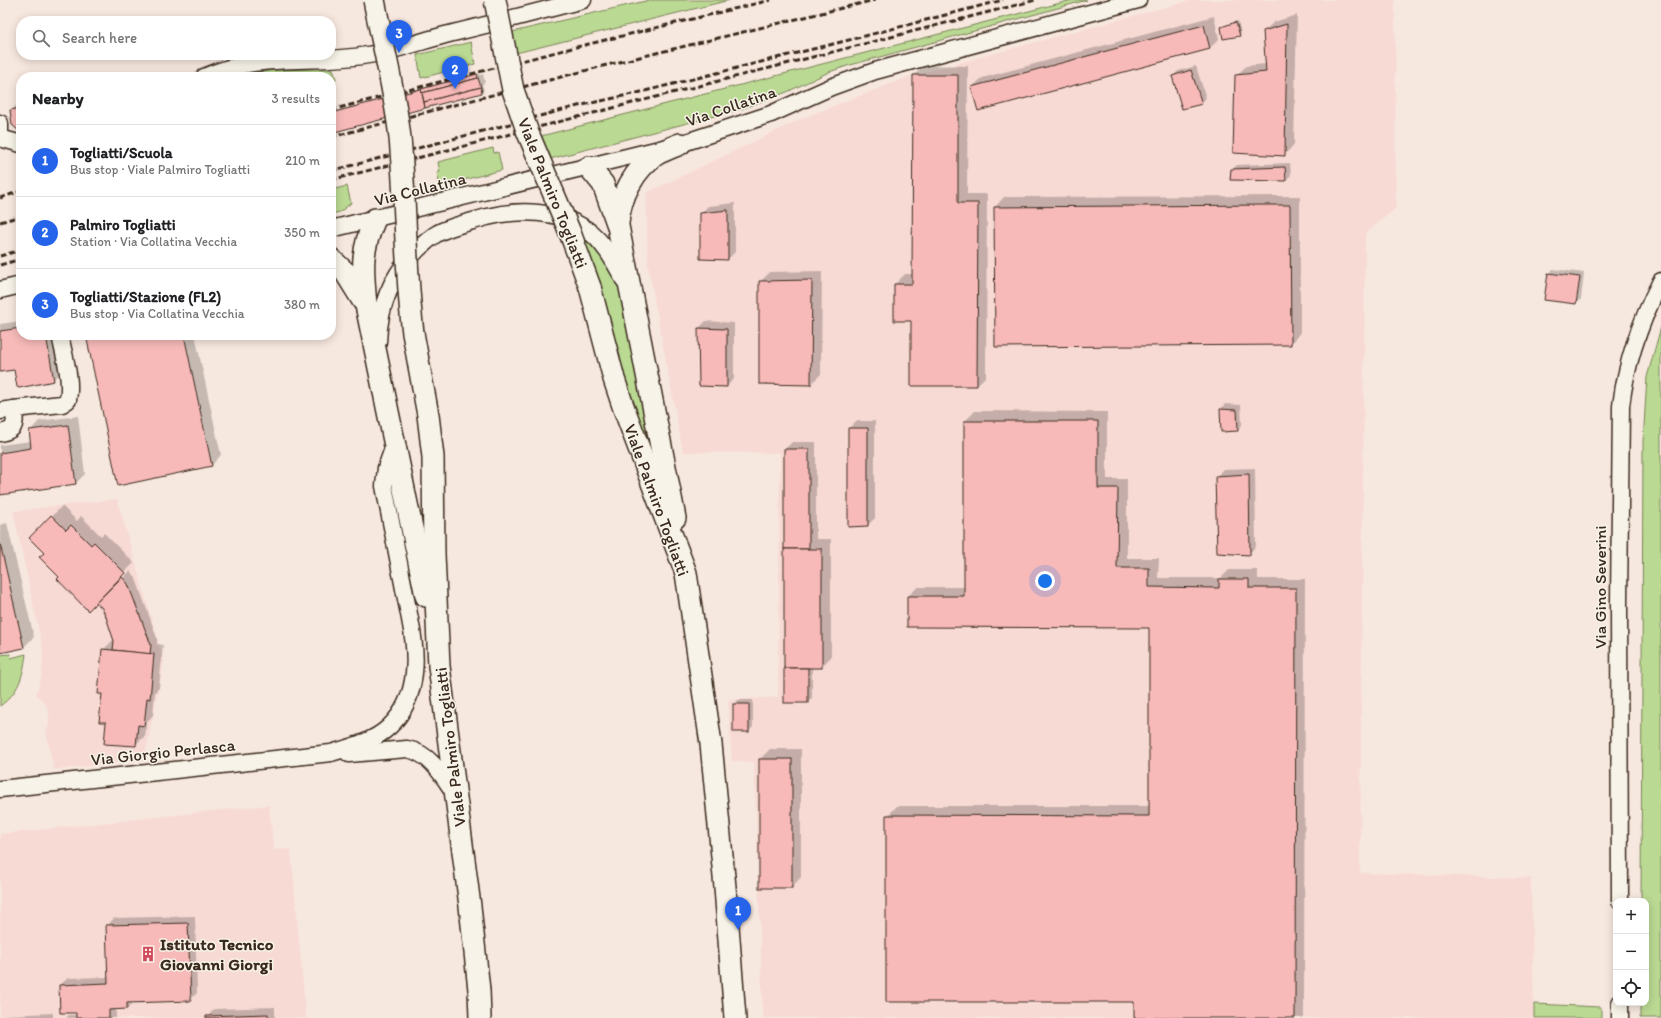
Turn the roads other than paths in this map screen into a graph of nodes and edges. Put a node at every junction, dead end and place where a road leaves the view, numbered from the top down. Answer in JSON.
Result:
{"nodes":[{"id":1,"x":374,"y":0,"type":"edge"},
{"id":2,"x":495,"y":0,"type":"edge"},
{"id":3,"x":583,"y":0,"type":"edge"},
{"id":4,"x":1138,"y":0,"type":"edge"},
{"id":5,"x":336,"y":58,"type":"edge"},
{"id":6,"x":287,"y":60,"type":"edge"},
{"id":7,"x":217,"y":72,"type":"edge"},
{"id":8,"x":0,"y":123,"type":"edge"},
{"id":9,"x":0,"y":130,"type":"edge"},
{"id":10,"x":0,"y":138,"type":"edge"},
{"id":11,"x":16,"y":143,"type":"edge"},
{"id":12,"x":680,"y":144,"type":"junction"},
{"id":13,"x":589,"y":167,"type":"junction"},
{"id":14,"x":375,"y":219,"type":"junction"},
{"id":15,"x":618,"y":226,"type":"junction"},
{"id":16,"x":336,"y":228,"type":"edge"},
{"id":17,"x":336,"y":264,"type":"edge"},
{"id":18,"x":1661,"y":281,"type":"edge"},
{"id":19,"x":16,"y":286,"type":"edge"},
{"id":20,"x":0,"y":290,"type":"edge"},
{"id":21,"x":632,"y":293,"type":"junction"},
{"id":22,"x":366,"y":305,"type":"junction"},
{"id":23,"x":61,"y":340,"type":"edge"},
{"id":24,"x":379,"y":367,"type":"junction"},
{"id":25,"x":7,"y":410,"type":"edge"},
{"id":26,"x":0,"y":433,"type":"edge"},
{"id":27,"x":395,"y":441,"type":"junction"},
{"id":28,"x":686,"y":573,"type":"junction"},
{"id":29,"x":439,"y":666,"type":"junction"},
{"id":30,"x":331,"y":753,"type":"junction"},
{"id":31,"x":3,"y":790,"type":"edge"},
{"id":32,"x":455,"y":796,"type":"junction"},
{"id":33,"x":1620,"y":898,"type":"edge"},
{"id":34,"x":1620,"y":1006,"type":"edge"},
{"id":35,"x":480,"y":1018,"type":"edge"},
{"id":36,"x":735,"y":1018,"type":"edge"},
{"id":37,"x":1620,"y":1018,"type":"edge"}],
"edges":[{"from":1,"to":29,"type":"main road","name":"Viale Palmiro Togliatti","bridge":true},
{"from":2,"to":28,"type":"main road","name":"Viale Palmiro Togliatti","bridge":true},
{"from":3,"to":5,"type":"street"},
{"from":4,"to":12,"type":"street","name":"Via Collatina"},
{"from":6,"to":7,"type":"street"},
{"from":8,"to":9,"type":"street"},
{"from":10,"to":11,"type":"street"},
{"from":12,"to":13,"type":"street","name":"Via Collatina"},
{"from":12,"to":15,"type":"main road"},
{"from":13,"to":14,"type":"street","name":"Via Collatina"},
{"from":13,"to":15,"type":"main road"},
{"from":14,"to":16,"type":"street","name":"Via Collatina"},
{"from":14,"to":22,"type":"main road"},
{"from":15,"to":21,"type":"main road"},
{"from":17,"to":22,"type":"main road"},
{"from":18,"to":33,"type":"street","name":"Via Gino Severini"},
{"from":19,"to":20,"type":"street"},
{"from":21,"to":24,"type":"street"},
{"from":21,"to":28,"type":"main road"},
{"from":22,"to":24,"type":"main road"},
{"from":23,"to":25,"type":"street"},
{"from":24,"to":27,"type":"main road"},
{"from":25,"to":26,"type":"street"},
{"from":27,"to":29,"type":"main road"},
{"from":27,"to":30,"type":"street"},
{"from":28,"to":36,"type":"main road","name":"Viale Palmiro Togliatti"},
{"from":29,"to":32,"type":"main road","name":"Viale Palmiro Togliatti"},
{"from":30,"to":31,"type":"street","name":"Via Giorgio Perlasca"},
{"from":30,"to":32,"type":"street"},
{"from":32,"to":35,"type":"main road","name":"Viale Palmiro Togliatti"},
{"from":34,"to":37,"type":"street"}]}
